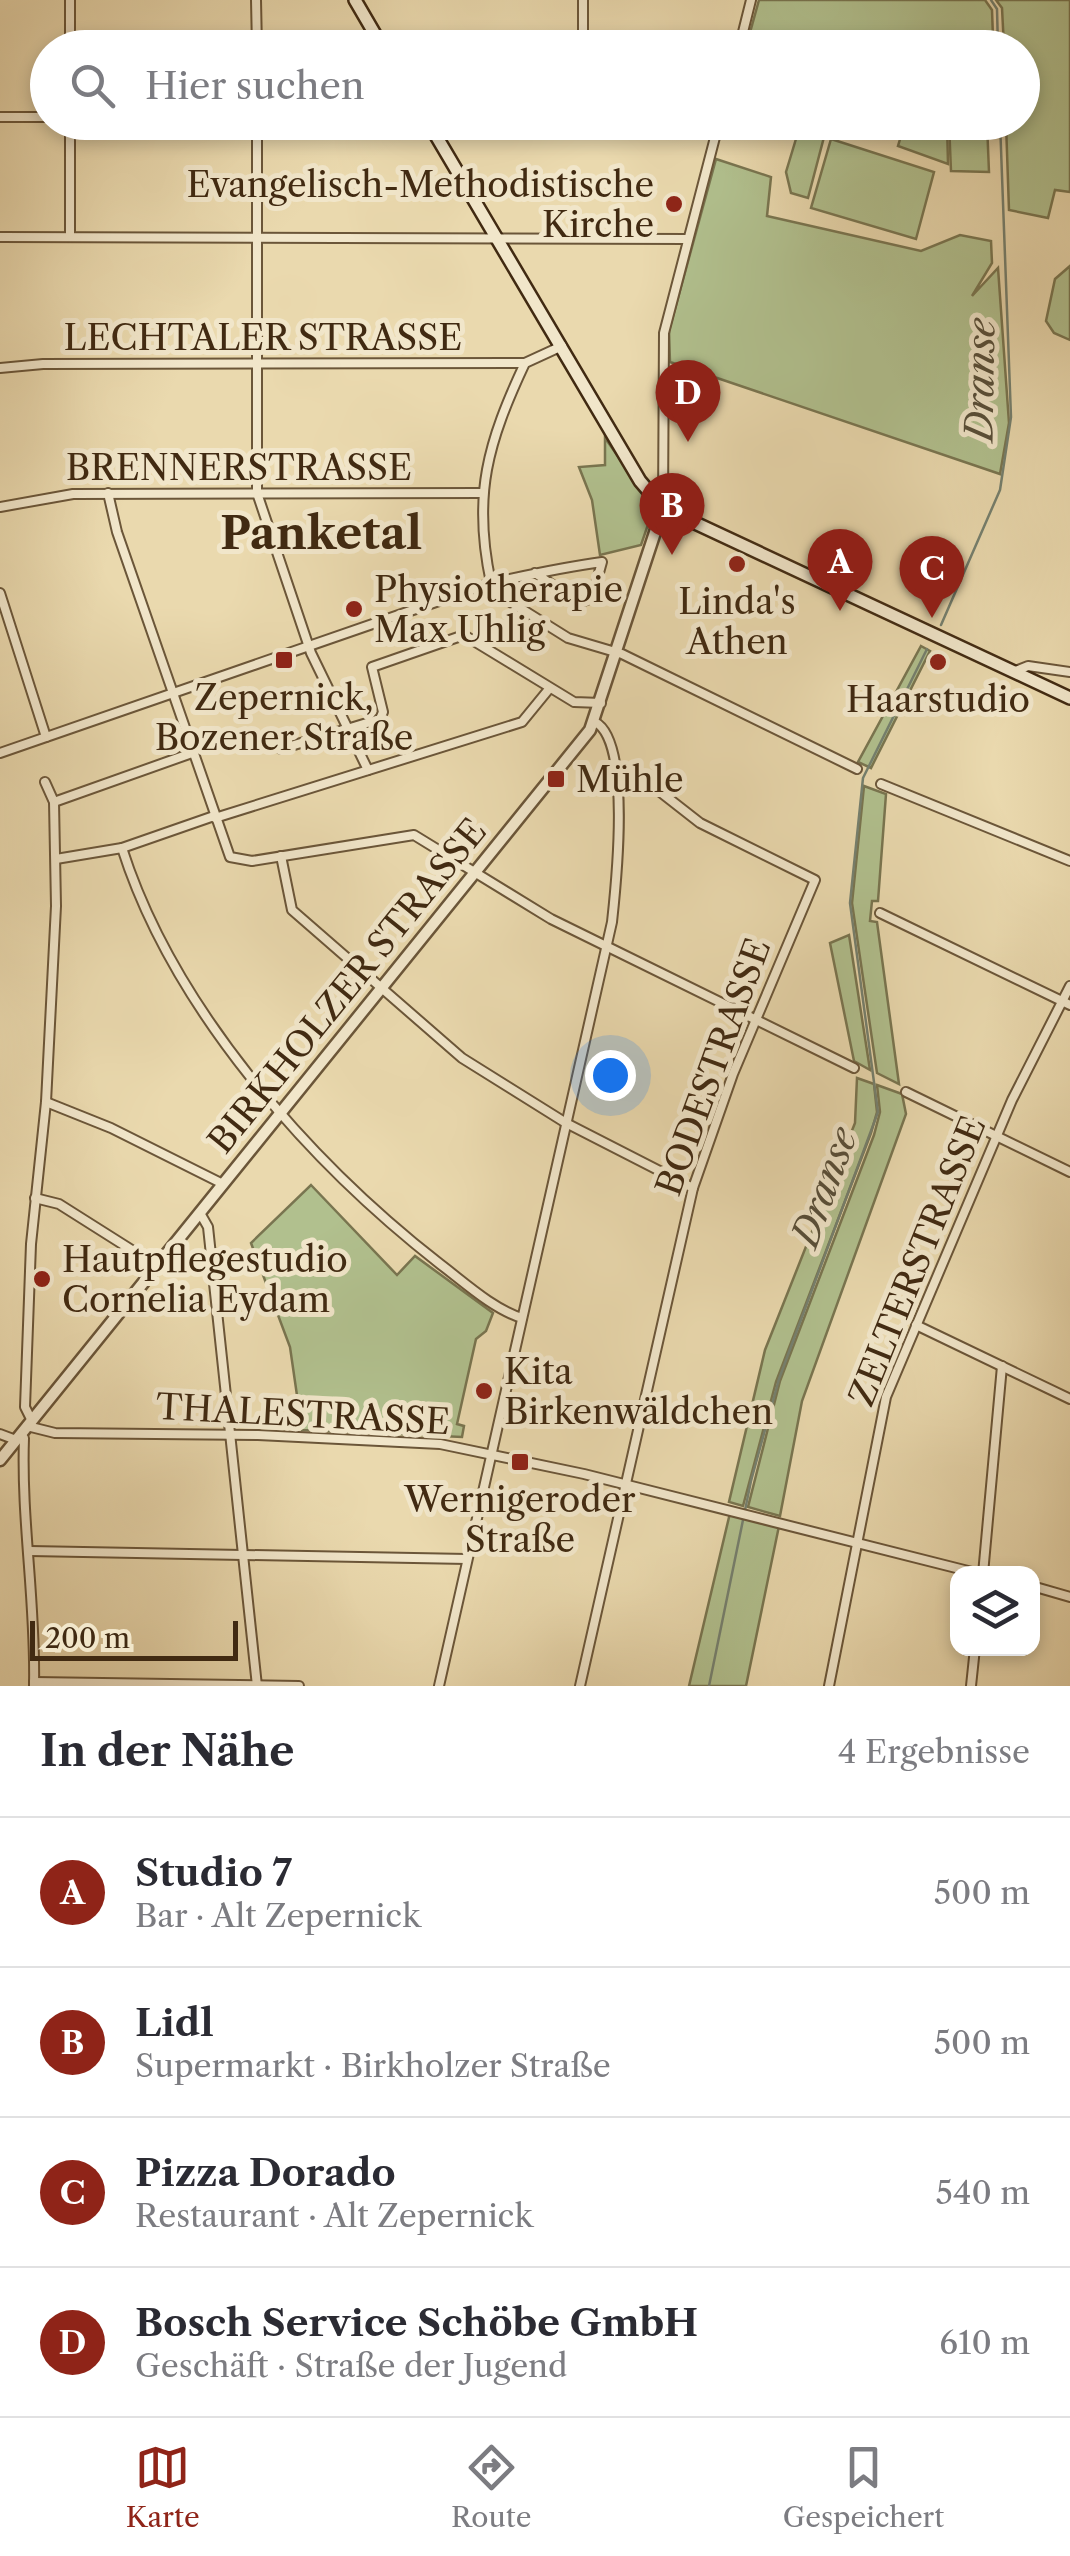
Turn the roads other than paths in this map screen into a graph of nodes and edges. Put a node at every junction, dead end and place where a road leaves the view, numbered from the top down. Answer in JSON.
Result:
{"nodes":[{"id":1,"x":70,"y":0,"type":"edge"},
{"id":2,"x":256,"y":0,"type":"edge"},
{"id":3,"x":355,"y":0,"type":"edge"},
{"id":4,"x":582,"y":0,"type":"edge"},
{"id":5,"x":751,"y":0,"type":"edge"},
{"id":6,"x":70,"y":30,"type":"edge"},
{"id":7,"x":256,"y":30,"type":"edge"},
{"id":8,"x":372,"y":30,"type":"edge"},
{"id":9,"x":583,"y":30,"type":"edge"},
{"id":10,"x":743,"y":30,"type":"edge"},
{"id":11,"x":0,"y":117,"type":"edge"},
{"id":12,"x":30,"y":117,"type":"edge"},
{"id":13,"x":70,"y":140,"type":"edge"},
{"id":14,"x":257,"y":140,"type":"edge"},
{"id":15,"x":439,"y":140,"type":"edge"},
{"id":16,"x":713,"y":140,"type":"edge"},
{"id":17,"x":258,"y":236,"type":"junction"},
{"id":18,"x":0,"y":237,"type":"edge"},
{"id":19,"x":70,"y":237,"type":"junction"},
{"id":20,"x":496,"y":237,"type":"junction"},
{"id":21,"x":688,"y":239,"type":"junction"},
{"id":22,"x":562,"y":346,"type":"junction"},
{"id":23,"x":525,"y":362,"type":"junction"},
{"id":24,"x":256,"y":364,"type":"junction"},
{"id":25,"x":0,"y":368,"type":"edge"},
{"id":26,"x":108,"y":493,"type":"junction"},
{"id":27,"x":257,"y":493,"type":"junction"},
{"id":28,"x":480,"y":493,"type":"junction"},
{"id":29,"x":0,"y":507,"type":"edge"},
{"id":30,"x":663,"y":508,"type":"junction"},
{"id":31,"x":535,"y":573,"type":"junction"},
{"id":32,"x":489,"y":586,"type":"junction"},
{"id":33,"x":0,"y":593,"type":"edge"},
{"id":34,"x":309,"y":646,"type":"junction"},
{"id":35,"x":616,"y":652,"type":"junction"},
{"id":36,"x":1013,"y":672,"type":"junction"},
{"id":37,"x":1070,"y":672,"type":"edge"},
{"id":38,"x":549,"y":689,"type":"junction"},
{"id":39,"x":171,"y":694,"type":"junction"},
{"id":40,"x":1070,"y":698,"type":"edge"},
{"id":41,"x":601,"y":703,"type":"junction"},
{"id":42,"x":595,"y":722,"type":"junction"},
{"id":43,"x":349,"y":729,"type":"junction"},
{"id":44,"x":46,"y":737,"type":"junction"},
{"id":45,"x":282,"y":749,"type":"dead end"},
{"id":46,"x":0,"y":753,"type":"edge"},
{"id":47,"x":192,"y":754,"type":"junction"},
{"id":48,"x":614,"y":766,"type":"junction"},
{"id":49,"x":856,"y":769,"type":"dead end"},
{"id":50,"x":368,"y":770,"type":"junction"},
{"id":51,"x":45,"y":782,"type":"dead end"},
{"id":52,"x":881,"y":784,"type":"dead end"},
{"id":53,"x":54,"y":802,"type":"junction"},
{"id":54,"x":214,"y":817,"type":"junction"},
{"id":55,"x":122,"y":848,"type":"junction"},
{"id":56,"x":281,"y":856,"type":"junction"},
{"id":57,"x":56,"y":859,"type":"junction"},
{"id":58,"x":1070,"y":860,"type":"edge"},
{"id":59,"x":474,"y":872,"type":"junction"},
{"id":60,"x":880,"y":912,"type":"dead end"},
{"id":61,"x":606,"y":946,"type":"junction"},
{"id":62,"x":1070,"y":986,"type":"edge"},
{"id":63,"x":382,"y":987,"type":"junction"},
{"id":64,"x":1066,"y":1002,"type":"edge"},
{"id":65,"x":755,"y":1019,"type":"junction"},
{"id":66,"x":854,"y":1068,"type":"dead end"},
{"id":67,"x":906,"y":1092,"type":"dead end"},
{"id":68,"x":46,"y":1102,"type":"junction"},
{"id":69,"x":281,"y":1112,"type":"junction"},
{"id":70,"x":566,"y":1123,"type":"junction"},
{"id":71,"x":996,"y":1136,"type":"junction"},
{"id":72,"x":1070,"y":1172,"type":"edge"},
{"id":73,"x":223,"y":1184,"type":"junction"},
{"id":74,"x":693,"y":1188,"type":"junction"},
{"id":75,"x":35,"y":1198,"type":"junction"},
{"id":76,"x":200,"y":1213,"type":"junction"},
{"id":77,"x":156,"y":1266,"type":"junction"},
{"id":78,"x":522,"y":1318,"type":"junction"},
{"id":79,"x":916,"y":1325,"type":"junction"},
{"id":80,"x":1002,"y":1366,"type":"junction"},
{"id":81,"x":1070,"y":1399,"type":"edge"},
{"id":82,"x":24,"y":1430,"type":"junction"},
{"id":83,"x":0,"y":1434,"type":"edge"},
{"id":84,"x":233,"y":1434,"type":"junction"},
{"id":85,"x":492,"y":1453,"type":"junction"},
{"id":86,"x":0,"y":1460,"type":"edge"},
{"id":87,"x":626,"y":1485,"type":"junction"},
{"id":88,"x":857,"y":1542,"type":"junction"},
{"id":89,"x":30,"y":1551,"type":"junction"},
{"id":90,"x":244,"y":1554,"type":"junction"},
{"id":91,"x":467,"y":1559,"type":"junction"},
{"id":92,"x":950,"y":1566,"type":"edge"},
{"id":93,"x":982,"y":1566,"type":"edge"},
{"id":94,"x":1040,"y":1588,"type":"edge"},
{"id":95,"x":1070,"y":1597,"type":"edge"},
{"id":96,"x":974,"y":1656,"type":"edge"},
{"id":97,"x":34,"y":1684,"type":"edge"},
{"id":98,"x":257,"y":1686,"type":"edge"},
{"id":99,"x":298,"y":1686,"type":"edge"},
{"id":100,"x":439,"y":1686,"type":"edge"},
{"id":101,"x":580,"y":1686,"type":"edge"},
{"id":102,"x":829,"y":1686,"type":"edge"},
{"id":103,"x":971,"y":1686,"type":"edge"}],
"edges":[{"from":1,"to":6,"type":"street"},
{"from":2,"to":7,"type":"street"},
{"from":3,"to":8,"type":"main road"},
{"from":4,"to":9,"type":"street"},
{"from":5,"to":10,"type":"street"},
{"from":11,"to":12,"type":"street"},
{"from":13,"to":19,"type":"street"},
{"from":14,"to":17,"type":"street"},
{"from":15,"to":20,"type":"main road"},
{"from":16,"to":21,"type":"street"},
{"from":17,"to":19,"type":"street"},
{"from":17,"to":20,"type":"street"},
{"from":17,"to":24,"type":"street"},
{"from":18,"to":19,"type":"street"},
{"from":20,"to":21,"type":"street"},
{"from":20,"to":22,"type":"main road"},
{"from":21,"to":30,"type":"street"},
{"from":22,"to":23,"type":"street"},
{"from":22,"to":30,"type":"main road"},
{"from":23,"to":24,"type":"street","name":"LECHTALER STRASSE"},
{"from":23,"to":28,"type":"street"},
{"from":24,"to":25,"type":"street","name":"LECHTALER STRASSE"},
{"from":24,"to":27,"type":"street"},
{"from":26,"to":27,"type":"street","name":"BRENNERSTRASSE"},
{"from":26,"to":29,"type":"street","name":"BRENNERSTRASSE"},
{"from":26,"to":39,"type":"street"},
{"from":27,"to":28,"type":"street","name":"BRENNERSTRASSE"},
{"from":27,"to":34,"type":"street"},
{"from":28,"to":32,"type":"street"},
{"from":30,"to":35,"type":"street","name":"BIRKHOLZER STRASSE"},
{"from":30,"to":36,"type":"main road"},
{"from":31,"to":31,"type":"street"},
{"from":31,"to":32,"type":"street"},
{"from":32,"to":34,"type":"street"},
{"from":32,"to":35,"type":"street"},
{"from":33,"to":44,"type":"street"},
{"from":34,"to":39,"type":"street"},
{"from":34,"to":43,"type":"street"},
{"from":35,"to":41,"type":"street","name":"BIRKHOLZER STRASSE"},
{"from":35,"to":49,"type":"street"},
{"from":36,"to":37,"type":"street"},
{"from":36,"to":40,"type":"main road"},
{"from":38,"to":41,"type":"street"},
{"from":38,"to":43,"type":"street"},
{"from":38,"to":50,"type":"street"},
{"from":39,"to":44,"type":"street"},
{"from":39,"to":47,"type":"street"},
{"from":41,"to":42,"type":"street","name":"BIRKHOLZER STRASSE"},
{"from":42,"to":48,"type":"street"},
{"from":42,"to":59,"type":"street","name":"BIRKHOLZER STRASSE"},
{"from":43,"to":45,"type":"street"},
{"from":43,"to":50,"type":"street"},
{"from":44,"to":46,"type":"street"},
{"from":47,"to":53,"type":"street"},
{"from":47,"to":54,"type":"street"},
{"from":48,"to":61,"type":"street"},
{"from":48,"to":65,"type":"street","name":"BODESTRASSE"},
{"from":50,"to":54,"type":"street"},
{"from":51,"to":53,"type":"street"},
{"from":52,"to":58,"type":"street"},
{"from":53,"to":57,"type":"street"},
{"from":54,"to":55,"type":"street"},
{"from":54,"to":56,"type":"street"},
{"from":55,"to":57,"type":"street"},
{"from":55,"to":69,"type":"street"},
{"from":56,"to":59,"type":"street"},
{"from":56,"to":63,"type":"street"},
{"from":57,"to":68,"type":"street"},
{"from":59,"to":61,"type":"street"},
{"from":59,"to":63,"type":"street","name":"BIRKHOLZER STRASSE"},
{"from":60,"to":64,"type":"street"},
{"from":61,"to":65,"type":"street"},
{"from":61,"to":70,"type":"street"},
{"from":62,"to":64,"type":"street","name":"ZELTERSTRASSE"},
{"from":63,"to":69,"type":"street","name":"BIRKHOLZER STRASSE"},
{"from":63,"to":70,"type":"street"},
{"from":64,"to":71,"type":"street","name":"ZELTERSTRASSE"},
{"from":65,"to":66,"type":"street"},
{"from":65,"to":74,"type":"street","name":"BODESTRASSE"},
{"from":67,"to":71,"type":"street"},
{"from":68,"to":73,"type":"street"},
{"from":68,"to":75,"type":"street"},
{"from":69,"to":73,"type":"street","name":"BIRKHOLZER STRASSE"},
{"from":69,"to":78,"type":"street"},
{"from":70,"to":74,"type":"street"},
{"from":70,"to":78,"type":"street"},
{"from":71,"to":72,"type":"street"},
{"from":71,"to":79,"type":"street","name":"ZELTERSTRASSE"},
{"from":73,"to":76,"type":"street","name":"BIRKHOLZER STRASSE"},
{"from":74,"to":87,"type":"street","name":"BODESTRASSE"},
{"from":75,"to":77,"type":"street"},
{"from":75,"to":82,"type":"street"},
{"from":76,"to":77,"type":"street","name":"BIRKHOLZER STRASSE"},
{"from":76,"to":84,"type":"street"},
{"from":77,"to":82,"type":"street","name":"BIRKHOLZER STRASSE"},
{"from":78,"to":85,"type":"street"},
{"from":79,"to":80,"type":"street"},
{"from":79,"to":88,"type":"street","name":"ZELTERSTRASSE"},
{"from":80,"to":81,"type":"street"},
{"from":80,"to":93,"type":"street"},
{"from":82,"to":83,"type":"street","name":"THALESTRASSE"},
{"from":82,"to":84,"type":"street","name":"THALESTRASSE"},
{"from":82,"to":86,"type":"street","name":"BIRKHOLZER STRASSE"},
{"from":82,"to":89,"type":"street"},
{"from":84,"to":85,"type":"street","name":"THALESTRASSE"},
{"from":84,"to":90,"type":"street"},
{"from":85,"to":87,"type":"street","name":"THALESTRASSE"},
{"from":85,"to":91,"type":"street"},
{"from":87,"to":88,"type":"street","name":"THALESTRASSE"},
{"from":87,"to":101,"type":"street","name":"BODESTRASSE"},
{"from":88,"to":92,"type":"street","name":"THALESTRASSE"},
{"from":88,"to":102,"type":"street","name":"ZELTERSTRASSE"},
{"from":89,"to":90,"type":"street"},
{"from":89,"to":97,"type":"street"},
{"from":90,"to":91,"type":"street"},
{"from":90,"to":98,"type":"street"},
{"from":91,"to":100,"type":"street"},
{"from":94,"to":95,"type":"street"},
{"from":96,"to":103,"type":"street"},
{"from":97,"to":98,"type":"street"},
{"from":98,"to":99,"type":"street"}]}
